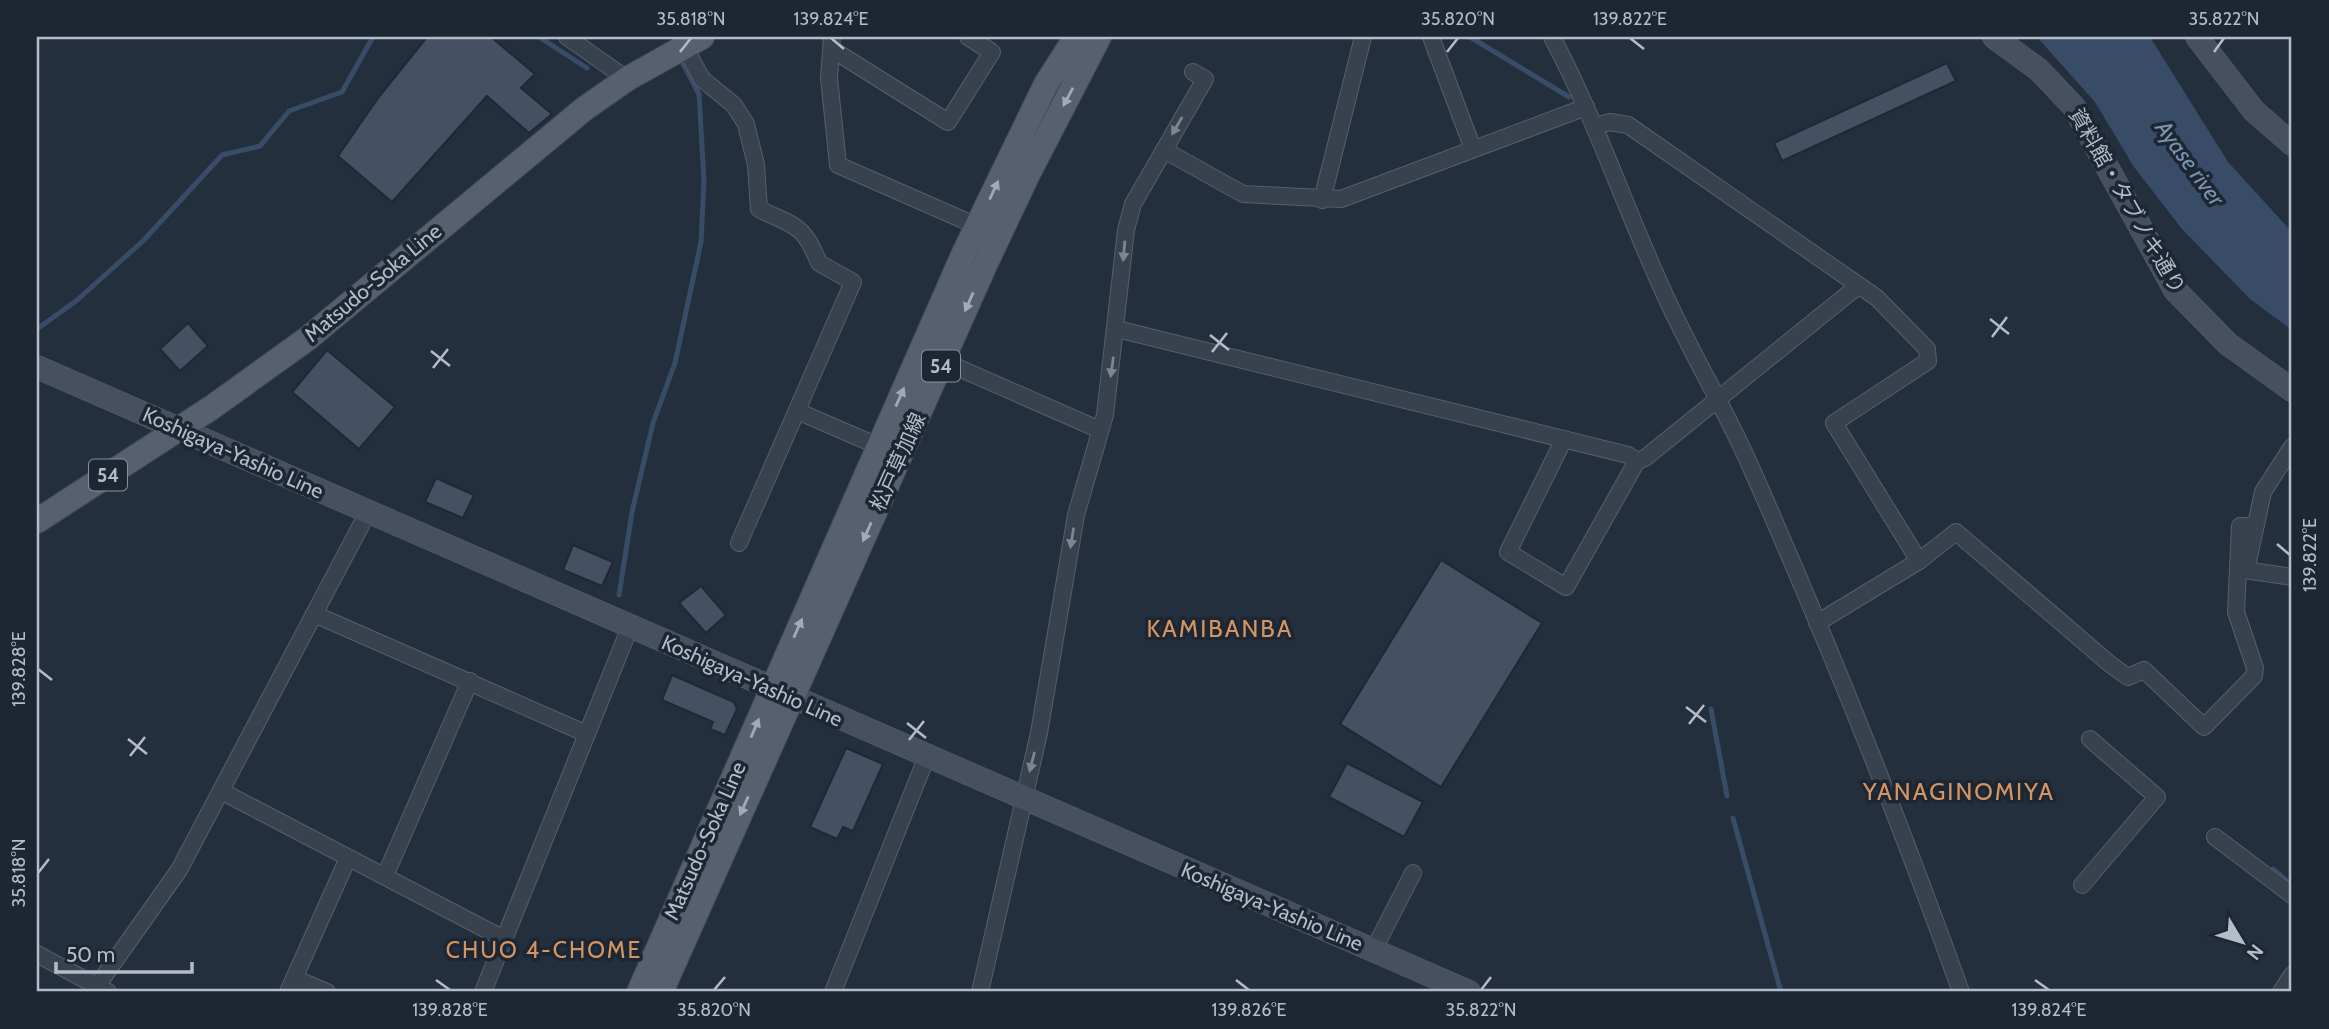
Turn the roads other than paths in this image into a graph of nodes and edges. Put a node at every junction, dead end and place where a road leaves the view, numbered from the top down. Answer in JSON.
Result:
{"nodes":[{"id":1,"x":567,"y":37,"type":"edge"},
{"id":2,"x":846,"y":37,"type":"edge"},
{"id":3,"x":968,"y":37,"type":"edge"},
{"id":4,"x":1076,"y":37,"type":"edge"},
{"id":5,"x":1099,"y":37,"type":"edge"},
{"id":6,"x":1363,"y":37,"type":"edge"},
{"id":7,"x":1431,"y":37,"type":"edge"},
{"id":8,"x":1552,"y":37,"type":"edge"},
{"id":9,"x":1994,"y":37,"type":"edge"},
{"id":10,"x":2197,"y":37,"type":"edge"},
{"id":11,"x":693,"y":41,"type":"edge"},
{"id":12,"x":832,"y":43,"type":"edge"},
{"id":13,"x":1193,"y":72,"type":"dead end"},
{"id":14,"x":627,"y":79,"type":"junction"},
{"id":15,"x":1586,"y":107,"type":"junction"},
{"id":16,"x":1595,"y":126,"type":"junction"},
{"id":17,"x":2292,"y":144,"type":"edge"},
{"id":18,"x":1473,"y":149,"type":"junction"},
{"id":19,"x":1164,"y":150,"type":"junction"},
{"id":20,"x":1322,"y":200,"type":"junction"},
{"id":21,"x":977,"y":226,"type":"junction"},
{"id":22,"x":1858,"y":286,"type":"junction"},
{"id":23,"x":1117,"y":329,"type":"junction"},
{"id":24,"x":943,"y":361,"type":"junction"},
{"id":25,"x":37,"y":368,"type":"edge"},
{"id":26,"x":2292,"y":390,"type":"edge"},
{"id":27,"x":1719,"y":399,"type":"junction"},
{"id":28,"x":797,"y":411,"type":"junction"},
{"id":29,"x":179,"y":429,"type":"junction"},
{"id":30,"x":1100,"y":430,"type":"junction"},
{"id":31,"x":1564,"y":439,"type":"junction"},
{"id":32,"x":878,"y":446,"type":"junction"},
{"id":33,"x":2292,"y":447,"type":"edge"},
{"id":34,"x":1637,"y":461,"type":"junction"},
{"id":35,"x":368,"y":512,"type":"junction"},
{"id":36,"x":37,"y":521,"type":"edge"},
{"id":37,"x":739,"y":544,"type":"dead end"},
{"id":38,"x":1919,"y":561,"type":"junction"},
{"id":39,"x":2242,"y":571,"type":"junction"},
{"id":40,"x":2292,"y":577,"type":"edge"},
{"id":41,"x":314,"y":614,"type":"junction"},
{"id":42,"x":1817,"y":623,"type":"junction"},
{"id":43,"x":631,"y":627,"type":"junction"},
{"id":44,"x":470,"y":681,"type":"junction"},
{"id":45,"x":781,"y":695,"type":"junction"},
{"id":46,"x":587,"y":734,"type":"junction"},
{"id":47,"x":2090,"y":739,"type":"dead end"},
{"id":48,"x":927,"y":756,"type":"junction"},
{"id":49,"x":220,"y":791,"type":"junction"},
{"id":50,"x":1023,"y":799,"type":"junction"},
{"id":51,"x":2215,"y":836,"type":"dead end"},
{"id":52,"x":348,"y":858,"type":"junction"},
{"id":53,"x":1413,"y":873,"type":"dead end"},
{"id":54,"x":385,"y":877,"type":"junction"},
{"id":55,"x":2082,"y":885,"type":"dead end"},
{"id":56,"x":2292,"y":895,"type":"edge"},
{"id":57,"x":504,"y":939,"type":"junction"},
{"id":58,"x":1373,"y":951,"type":"junction"},
{"id":59,"x":37,"y":954,"type":"edge"},
{"id":60,"x":2292,"y":975,"type":"edge"},
{"id":61,"x":291,"y":985,"type":"edge"},
{"id":62,"x":102,"y":989,"type":"edge"},
{"id":63,"x":983,"y":991,"type":"edge"},
{"id":64,"x":327,"y":992,"type":"edge"},
{"id":65,"x":482,"y":992,"type":"edge"},
{"id":66,"x":639,"y":992,"type":"edge"},
{"id":67,"x":661,"y":992,"type":"edge"},
{"id":68,"x":833,"y":992,"type":"edge"},
{"id":69,"x":1469,"y":992,"type":"edge"},
{"id":70,"x":1961,"y":992,"type":"edge"},
{"id":71,"x":2281,"y":992,"type":"edge"}],
"edges":[{"from":1,"to":14,"type":"street"},
{"from":2,"to":12,"type":"street"},
{"from":3,"to":12,"type":"street"},
{"from":21,"to":4,"type":"main road","name":"松戸草加線","number":"54","one_way":true},
{"from":5,"to":24,"type":"main road","name":"松戸草加線","number":"54","one_way":true},
{"from":6,"to":20,"type":"street"},
{"from":7,"to":18,"type":"street"},
{"from":8,"to":15,"type":"street"},
{"from":9,"to":26,"type":"main road","name":"資料館・タブノキ通り"},
{"from":10,"to":17,"type":"main road"},
{"from":11,"to":14,"type":"main road","name":"Matsudo-Soka Line","number":"54"},
{"from":11,"to":28,"type":"street"},
{"from":12,"to":21,"type":"street"},
{"from":13,"to":19,"type":"street","one_way":true},
{"from":14,"to":29,"type":"main road","name":"Matsudo-Soka Line","number":"54"},
{"from":15,"to":16,"type":"street"},
{"from":15,"to":18,"type":"street"},
{"from":16,"to":22,"type":"street"},
{"from":16,"to":27,"type":"street"},
{"from":18,"to":20,"type":"street"},
{"from":19,"to":20,"type":"street"},
{"from":19,"to":23,"type":"street","one_way":true},
{"from":32,"to":21,"type":"main road","name":"松戸草加線","number":"54","one_way":true},
{"from":22,"to":27,"type":"street"},
{"from":22,"to":38,"type":"street"},
{"from":23,"to":30,"type":"street","one_way":true},
{"from":23,"to":31,"type":"street"},
{"from":24,"to":30,"type":"street"},
{"from":24,"to":45,"type":"main road","name":"松戸草加線","number":"54","one_way":true},
{"from":25,"to":29,"type":"main road","name":"Koshigaya-Yashio Line"},
{"from":27,"to":34,"type":"street"},
{"from":27,"to":42,"type":"street"},
{"from":28,"to":32,"type":"street"},
{"from":28,"to":37,"type":"street"},
{"from":29,"to":35,"type":"main road","name":"Koshigaya-Yashio Line"},
{"from":29,"to":36,"type":"main road","name":"Matsudo-Soka Line","number":"54"},
{"from":30,"to":50,"type":"street","one_way":true},
{"from":31,"to":34,"type":"street"},
{"from":31,"to":34,"type":"street"},
{"from":45,"to":32,"type":"main road","name":"松戸草加線","number":"54","one_way":true},
{"from":33,"to":39,"type":"street"},
{"from":35,"to":41,"type":"street"},
{"from":35,"to":43,"type":"main road","name":"Koshigaya-Yashio Line"},
{"from":38,"to":39,"type":"street"},
{"from":38,"to":42,"type":"street"},
{"from":39,"to":40,"type":"street"},
{"from":41,"to":44,"type":"street"},
{"from":41,"to":49,"type":"street"},
{"from":42,"to":70,"type":"street"},
{"from":43,"to":45,"type":"main road","name":"Koshigaya-Yashio Line"},
{"from":43,"to":46,"type":"street"},
{"from":44,"to":46,"type":"street"},
{"from":44,"to":54,"type":"street"},
{"from":45,"to":48,"type":"main road","name":"Koshigaya-Yashio Line"},
{"from":66,"to":45,"type":"main road","name":"Matsudo-Soka Line","number":"54","one_way":true},
{"from":45,"to":67,"type":"main road","name":"Matsudo-Soka Line","number":"54","one_way":true},
{"from":46,"to":57,"type":"street"},
{"from":47,"to":55,"type":"street"},
{"from":48,"to":50,"type":"main road","name":"Koshigaya-Yashio Line"},
{"from":48,"to":68,"type":"street"},
{"from":49,"to":52,"type":"street"},
{"from":49,"to":62,"type":"street"},
{"from":50,"to":58,"type":"main road","name":"Koshigaya-Yashio Line"},
{"from":50,"to":63,"type":"street"},
{"from":51,"to":56,"type":"street"},
{"from":52,"to":54,"type":"street"},
{"from":52,"to":61,"type":"street"},
{"from":53,"to":58,"type":"street"},
{"from":54,"to":57,"type":"street"},
{"from":57,"to":65,"type":"street"},
{"from":58,"to":69,"type":"main road","name":"Koshigaya-Yashio Line"},
{"from":59,"to":62,"type":"street"},
{"from":60,"to":71,"type":"street"},
{"from":61,"to":64,"type":"street"}]}
